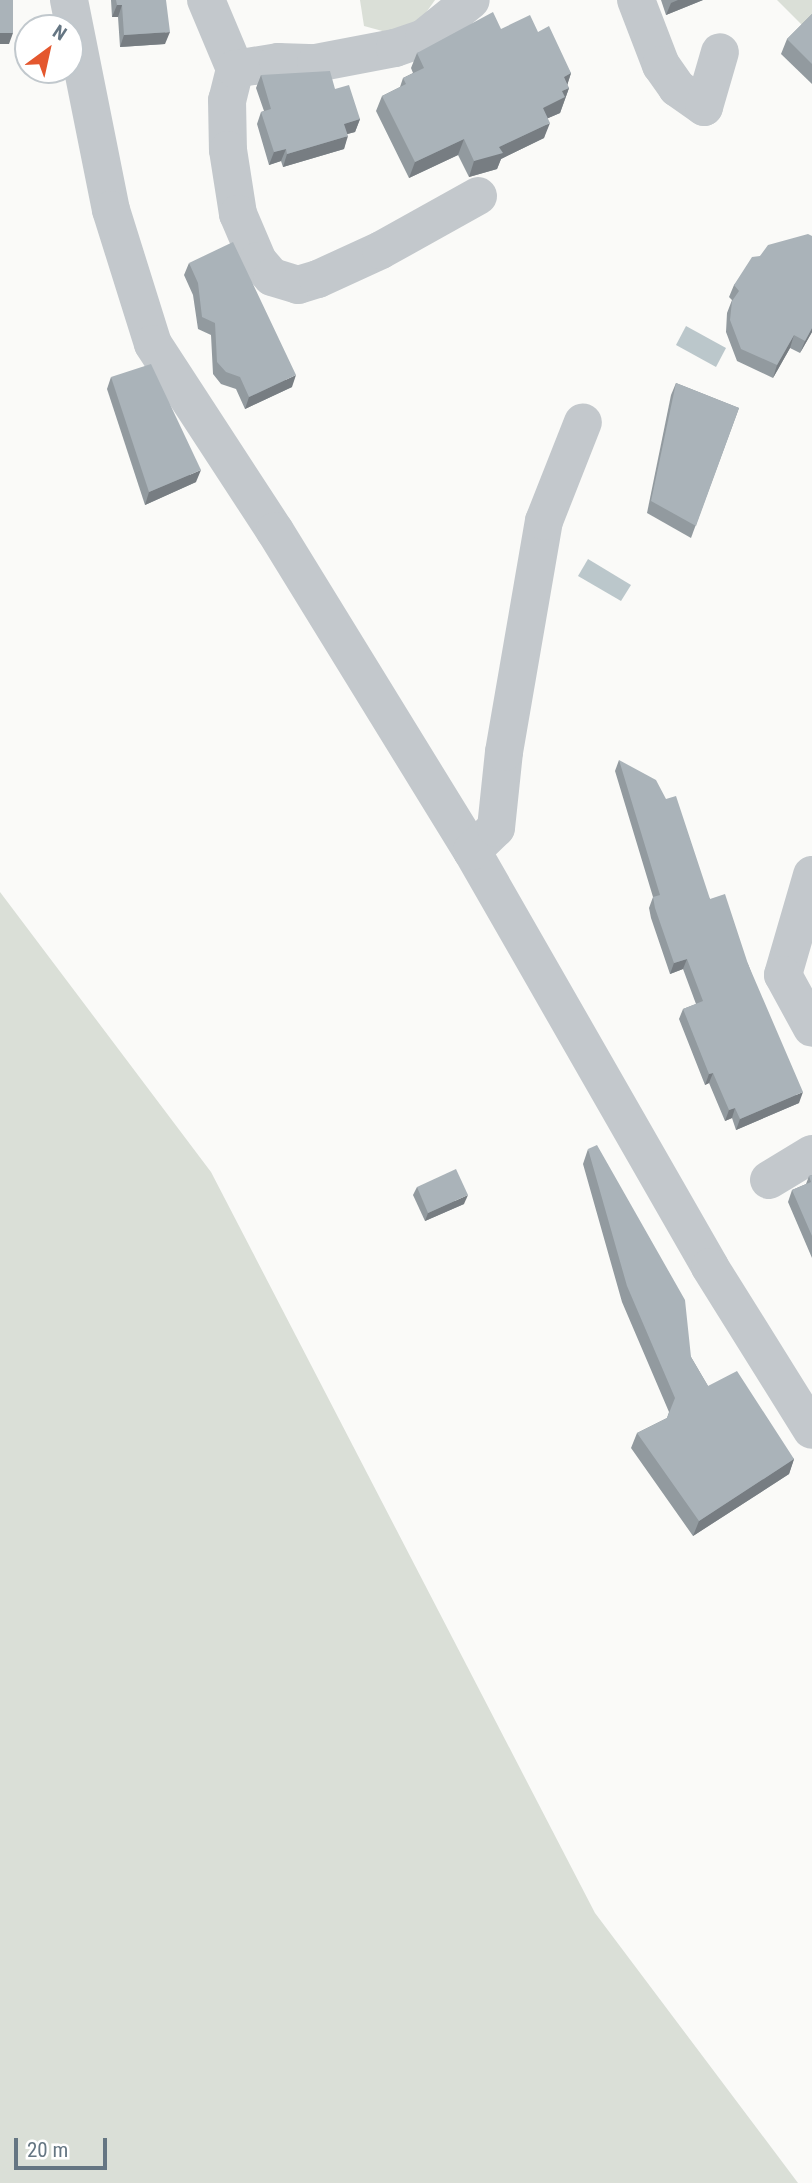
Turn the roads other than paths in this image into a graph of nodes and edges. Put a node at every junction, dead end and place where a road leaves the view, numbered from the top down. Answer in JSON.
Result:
{"nodes":[{"id":1,"x":69,"y":0,"type":"edge"},
{"id":2,"x":206,"y":0,"type":"edge"},
{"id":3,"x":471,"y":0,"type":"edge"},
{"id":4,"x":636,"y":0,"type":"edge"},
{"id":5,"x":720,"y":52,"type":"dead end"},
{"id":6,"x":235,"y":69,"type":"junction"},
{"id":7,"x":478,"y":196,"type":"dead end"},
{"id":8,"x":583,"y":422,"type":"dead end"},
{"id":9,"x":472,"y":851,"type":"junction"},
{"id":10,"x":812,"y":875,"type":"edge"},
{"id":11,"x":812,"y":1028,"type":"edge"},
{"id":12,"x":812,"y":1154,"type":"edge"},
{"id":13,"x":769,"y":1180,"type":"dead end"},
{"id":14,"x":812,"y":1430,"type":"edge"}],
"edges":[{"from":1,"to":9,"type":"street"},
{"from":2,"to":6,"type":"street"},
{"from":3,"to":6,"type":"street"},
{"from":4,"to":5,"type":"street"},
{"from":6,"to":7,"type":"street"},
{"from":8,"to":9,"type":"street"},
{"from":9,"to":14,"type":"street"},
{"from":10,"to":11,"type":"street"},
{"from":12,"to":13,"type":"street"}]}
